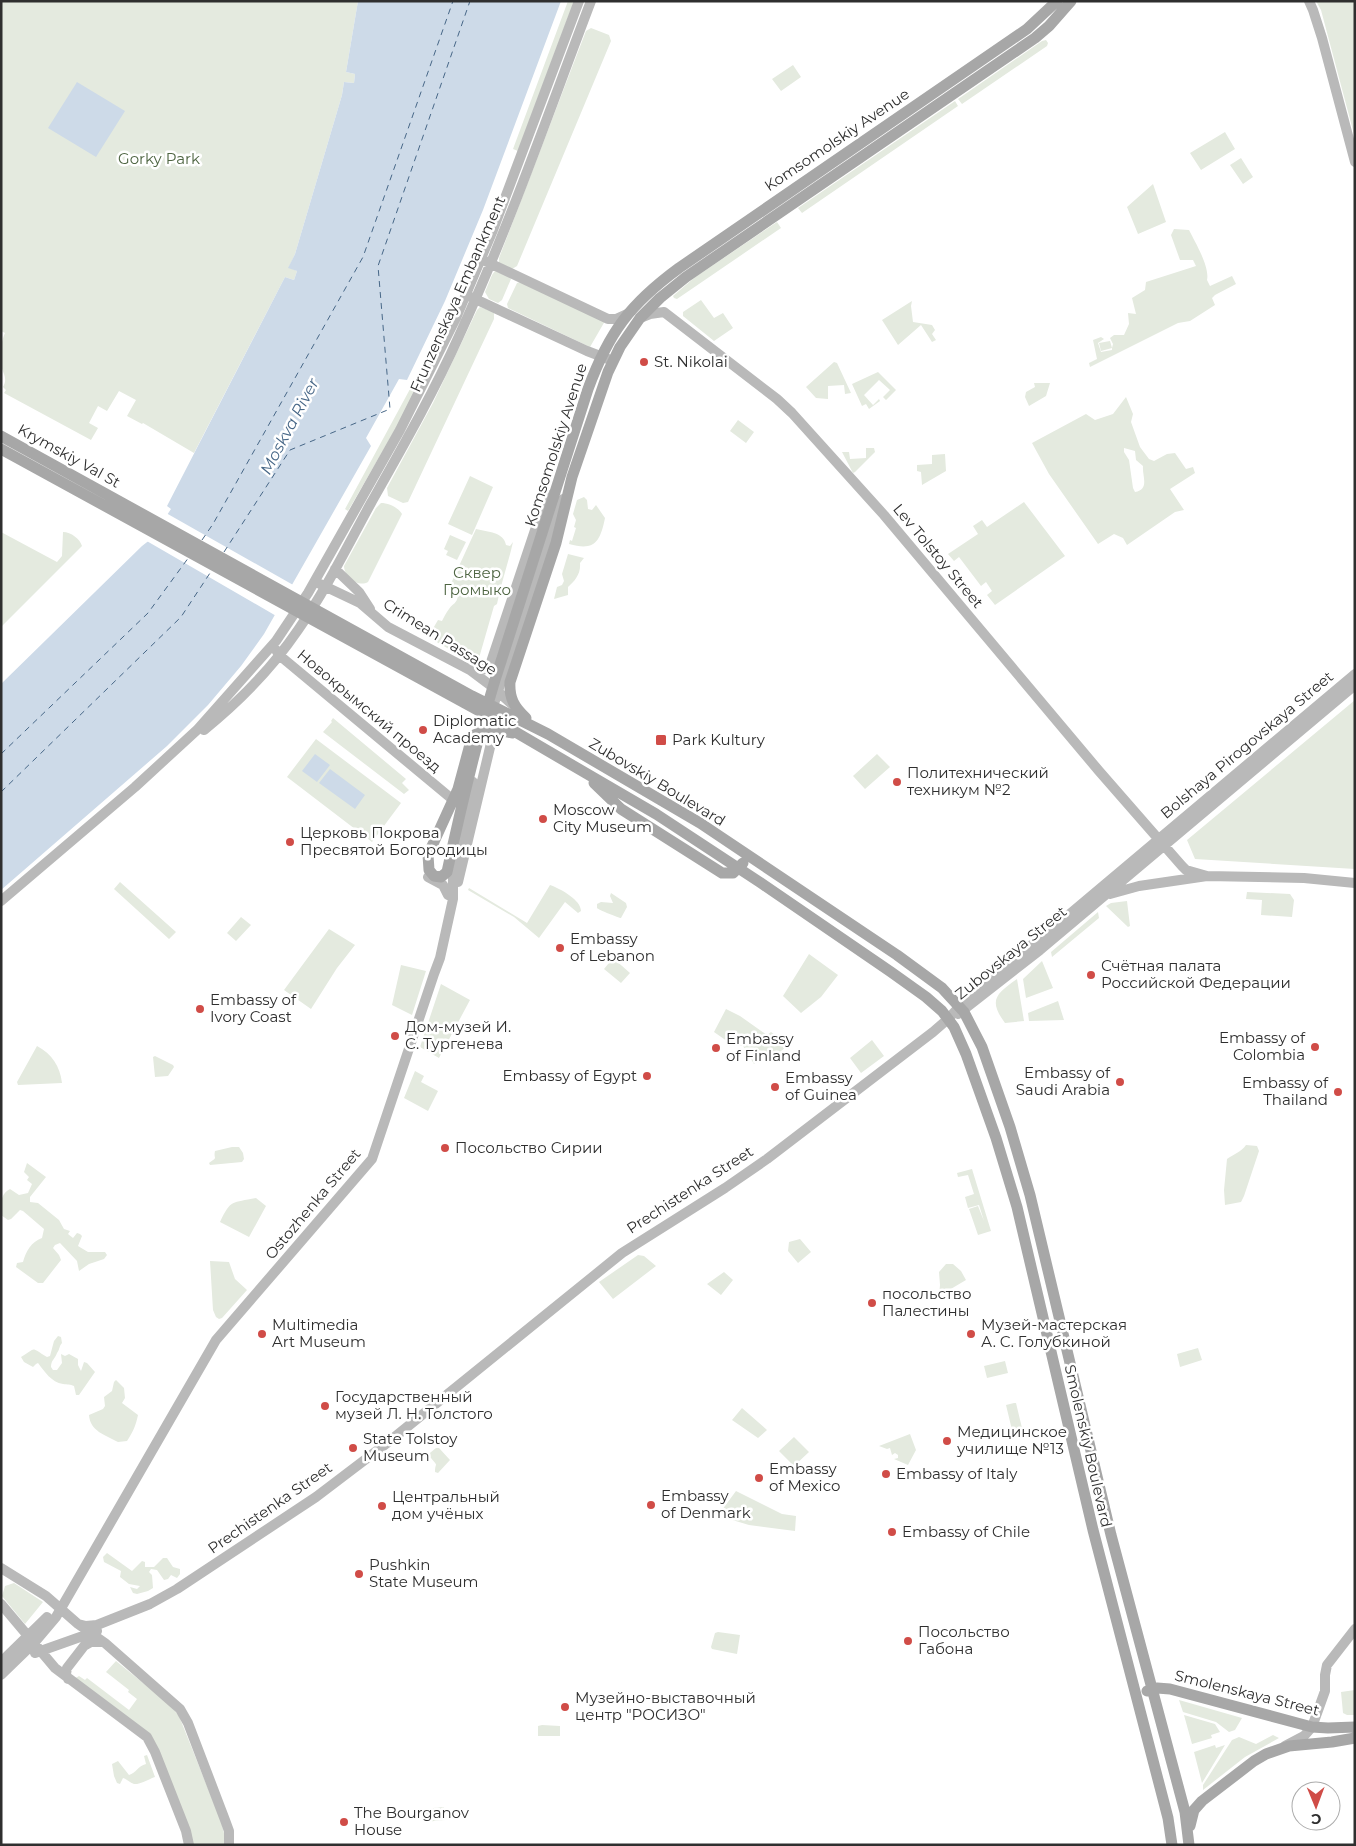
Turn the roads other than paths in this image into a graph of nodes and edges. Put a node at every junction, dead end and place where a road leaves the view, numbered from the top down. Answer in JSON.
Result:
{"nodes":[{"id":1,"x":579,"y":1,"type":"edge"},
{"id":2,"x":591,"y":1,"type":"edge"},
{"id":3,"x":1057,"y":1,"type":"edge"},
{"id":4,"x":1071,"y":1,"type":"edge"},
{"id":5,"x":1308,"y":1,"type":"edge"},
{"id":6,"x":1355,"y":162,"type":"edge"},
{"id":7,"x":486,"y":262,"type":"junction"},
{"id":8,"x":466,"y":294,"type":"junction"},
{"id":9,"x":476,"y":299,"type":"junction"},
{"id":10,"x":627,"y":314,"type":"junction"},
{"id":11,"x":640,"y":318,"type":"junction"},
{"id":12,"x":616,"y":356,"type":"junction"},
{"id":13,"x":601,"y":358,"type":"junction"},
{"id":14,"x":1,"y":436,"type":"edge"},
{"id":15,"x":1,"y":449,"type":"edge"},
{"id":16,"x":566,"y":474,"type":"junction"},
{"id":17,"x":120,"y":507,"type":"junction"},
{"id":18,"x":335,"y":569,"type":"junction"},
{"id":19,"x":314,"y":584,"type":"junction"},
{"id":20,"x":326,"y":586,"type":"junction"},
{"id":21,"x":371,"y":613,"type":"junction"},
{"id":22,"x":319,"y":618,"type":"junction"},
{"id":23,"x":276,"y":641,"type":"junction"},
{"id":24,"x":495,"y":652,"type":"junction"},
{"id":25,"x":279,"y":655,"type":"junction"},
{"id":26,"x":517,"y":662,"type":"junction"},
{"id":27,"x":470,"y":670,"type":"junction"},
{"id":28,"x":1355,"y":674,"type":"edge"},
{"id":29,"x":1355,"y":685,"type":"edge"},
{"id":30,"x":516,"y":708,"type":"junction"},
{"id":31,"x":541,"y":730,"type":"junction"},
{"id":32,"x":504,"y":731,"type":"junction"},
{"id":33,"x":524,"y":738,"type":"junction"},
{"id":34,"x":180,"y":746,"type":"junction"},
{"id":35,"x":452,"y":799,"type":"junction"},
{"id":36,"x":1162,"y":842,"type":"junction"},
{"id":37,"x":428,"y":855,"type":"junction"},
{"id":38,"x":749,"y":855,"type":"junction"},
{"id":39,"x":739,"y":868,"type":"junction"},
{"id":40,"x":450,"y":873,"type":"junction"},
{"id":41,"x":1207,"y":876,"type":"junction"},
{"id":42,"x":1355,"y":883,"type":"edge"},
{"id":43,"x":451,"y":894,"type":"junction"},
{"id":44,"x":1104,"y":897,"type":"junction"},
{"id":45,"x":1,"y":901,"type":"edge"},
{"id":46,"x":1037,"y":947,"type":"junction"},
{"id":47,"x":920,"y":972,"type":"junction"},
{"id":48,"x":910,"y":984,"type":"junction"},
{"id":49,"x":961,"y":1008,"type":"junction"},
{"id":50,"x":945,"y":1015,"type":"junction"},
{"id":51,"x":1,"y":1568,"type":"edge"},
{"id":52,"x":1,"y":1604,"type":"edge"},
{"id":53,"x":150,"y":1604,"type":"junction"},
{"id":54,"x":60,"y":1608,"type":"junction"},
{"id":55,"x":78,"y":1624,"type":"junction"},
{"id":56,"x":107,"y":1627,"type":"junction"},
{"id":57,"x":1355,"y":1629,"type":"edge"},
{"id":58,"x":92,"y":1633,"type":"junction"},
{"id":59,"x":34,"y":1644,"type":"junction"},
{"id":60,"x":107,"y":1645,"type":"junction"},
{"id":61,"x":1,"y":1662,"type":"edge"},
{"id":62,"x":12,"y":1665,"type":"junction"},
{"id":63,"x":1,"y":1675,"type":"edge"},
{"id":64,"x":68,"y":1679,"type":"junction"},
{"id":65,"x":1152,"y":1689,"type":"junction"},
{"id":66,"x":1137,"y":1702,"type":"junction"},
{"id":67,"x":1312,"y":1727,"type":"junction"},
{"id":68,"x":1355,"y":1727,"type":"edge"},
{"id":69,"x":1355,"y":1738,"type":"edge"},
{"id":70,"x":1283,"y":1747,"type":"junction"},
{"id":71,"x":1189,"y":1832,"type":"junction"},
{"id":72,"x":189,"y":1845,"type":"edge"},
{"id":73,"x":229,"y":1845,"type":"edge"},
{"id":74,"x":1172,"y":1845,"type":"edge"},
{"id":75,"x":1189,"y":1845,"type":"edge"}],
"edges":[{"from":1,"to":7,"type":"main road","name":"Frunzenskaya Embankment"},
{"from":2,"to":7,"type":"main road","name":"Frunzenskaya Embankment"},
{"from":3,"to":10,"type":"main road","name":"Komsomolskiy Avenue"},
{"from":4,"to":11,"type":"main road","name":"Komsomolskiy Avenue"},
{"from":5,"to":6,"type":"main road"},
{"from":7,"to":8,"type":"main road","name":"Frunzenskaya Embankment"},
{"from":7,"to":9,"type":"main road","name":"Frunzenskaya Embankment"},
{"from":7,"to":10,"type":"main road"},
{"from":8,"to":9,"type":"main road"},
{"from":8,"to":19,"type":"main road","name":"Frunzenskaya Embankment"},
{"from":9,"to":13,"type":"main road"},
{"from":9,"to":18,"type":"main road","name":"Frunzenskaya Embankment"},
{"from":10,"to":13,"type":"main road","name":"Komsomolskiy Avenue"},
{"from":11,"to":12,"type":"main road","name":"Komsomolskiy Avenue"},
{"from":11,"to":36,"type":"main road","name":"Lev Tolstoy Street"},
{"from":12,"to":13,"type":"main road"},
{"from":12,"to":16,"type":"main road","name":"Komsomolskiy Avenue"},
{"from":13,"to":16,"type":"main road","name":"Komsomolskiy Avenue"},
{"from":14,"to":17,"type":"main road","name":"Krymskiy Val St"},
{"from":15,"to":17,"type":"main road","name":"Krymskiy Val St"},
{"from":16,"to":24,"type":"main road"},
{"from":16,"to":26,"type":"main road"},
{"from":16,"to":40,"type":"main road","name":"Komsomolskiy Avenue"},
{"from":17,"to":22,"type":"main road"},
{"from":18,"to":20,"type":"main road","name":"Frunzenskaya Embankment"},
{"from":18,"to":21,"type":"main road"},
{"from":19,"to":20,"type":"main road","name":"Crimean Passage"},
{"from":19,"to":23,"type":"main road","name":"Frunzenskaya Embankment"},
{"from":20,"to":21,"type":"main road","name":"Crimean Passage"},
{"from":20,"to":25,"type":"main road","name":"Frunzenskaya Embankment"},
{"from":21,"to":27,"type":"main road","name":"Crimean Passage"},
{"from":22,"to":31,"type":"main road","name":"Zubovskiy Boulevard"},
{"from":22,"to":33,"type":"main road","name":"Zubovskiy Boulevard"},
{"from":23,"to":25,"type":"main road","name":"Новокрымский проезд"},
{"from":23,"to":34,"type":"main road","name":"Frunzenskaya Embankment"},
{"from":24,"to":26,"type":"main road"},
{"from":24,"to":27,"type":"main road"},
{"from":25,"to":34,"type":"main road","name":"Frunzenskaya Embankment"},
{"from":25,"to":35,"type":"main road","name":"Новокрымский проезд"},
{"from":26,"to":30,"type":"main road"},
{"from":27,"to":30,"type":"main road","name":"Crimean Passage"},
{"from":28,"to":36,"type":"main road","name":"Bolshaya Pirogovskaya Street"},
{"from":29,"to":36,"type":"main road","name":"Bolshaya Pirogovskaya Street"},
{"from":30,"to":31,"type":"main road","name":"Crimean Passage"},
{"from":31,"to":38,"type":"main road","name":"Zubovskiy Boulevard"},
{"from":32,"to":33,"type":"main road"},
{"from":32,"to":35,"type":"main road"},
{"from":32,"to":43,"type":"main road"},
{"from":33,"to":39,"type":"main road","name":"Zubovskiy Boulevard"},
{"from":34,"to":45,"type":"main road"},
{"from":35,"to":37,"type":"main road"},
{"from":36,"to":41,"type":"main road","name":"Lev Tolstoy Street"},
{"from":36,"to":44,"type":"main road","name":"Zubovskaya Street"},
{"from":36,"to":46,"type":"main road","name":"Zubovskaya Street"},
{"from":37,"to":40,"type":"main road"},
{"from":37,"to":43,"type":"main road"},
{"from":38,"to":39,"type":"main road"},
{"from":38,"to":47,"type":"main road","name":"Zubovskiy Boulevard"},
{"from":39,"to":48,"type":"main road","name":"Zubovskiy Boulevard"},
{"from":40,"to":43,"type":"main road"},
{"from":41,"to":42,"type":"main road"},
{"from":41,"to":44,"type":"main road"},
{"from":43,"to":54,"type":"main road"},
{"from":44,"to":46,"type":"main road","name":"Zubovskaya Street"},
{"from":46,"to":49,"type":"main road","name":"Zubovskaya Street"},
{"from":47,"to":48,"type":"main road"},
{"from":47,"to":49,"type":"main road","name":"Zubovskiy Boulevard"},
{"from":48,"to":50,"type":"main road","name":"Zubovskiy Boulevard"},
{"from":49,"to":50,"type":"main road","name":"Zubovskaya Street"},
{"from":49,"to":50,"type":"main road"},
{"from":49,"to":65,"type":"main road","name":"Smolenskiy Boulevard"},
{"from":50,"to":53,"type":"main road","name":"Prechistenka Street"},
{"from":50,"to":66,"type":"main road","name":"Smolenskiy Boulevard"},
{"from":51,"to":54,"type":"main road"},
{"from":52,"to":59,"type":"main road"},
{"from":53,"to":55,"type":"main road","name":"Prechistenka Street"},
{"from":53,"to":56,"type":"main road"},
{"from":54,"to":55,"type":"main road"},
{"from":54,"to":59,"type":"main road"},
{"from":55,"to":58,"type":"main road"},
{"from":56,"to":58,"type":"main road"},
{"from":56,"to":60,"type":"main road"},
{"from":57,"to":67,"type":"main road"},
{"from":58,"to":59,"type":"main road"},
{"from":58,"to":60,"type":"main road"},
{"from":59,"to":61,"type":"main road"},
{"from":59,"to":62,"type":"main road"},
{"from":59,"to":62,"type":"main road"},
{"from":59,"to":64,"type":"main road"},
{"from":60,"to":64,"type":"main road"},
{"from":60,"to":73,"type":"main road"},
{"from":62,"to":63,"type":"main road"},
{"from":64,"to":72,"type":"main road"},
{"from":65,"to":66,"type":"main road","name":"Smolenskaya Street"},
{"from":65,"to":67,"type":"main road","name":"Smolenskaya Street"},
{"from":65,"to":71,"type":"main road","name":"Smolenskiy Boulevard"},
{"from":66,"to":74,"type":"main road","name":"Smolenskiy Boulevard"},
{"from":67,"to":68,"type":"main road","name":"Smolenskaya Street"},
{"from":67,"to":70,"type":"main road"},
{"from":69,"to":70,"type":"main road"},
{"from":70,"to":71,"type":"main road"},
{"from":71,"to":75,"type":"main road"}]}
